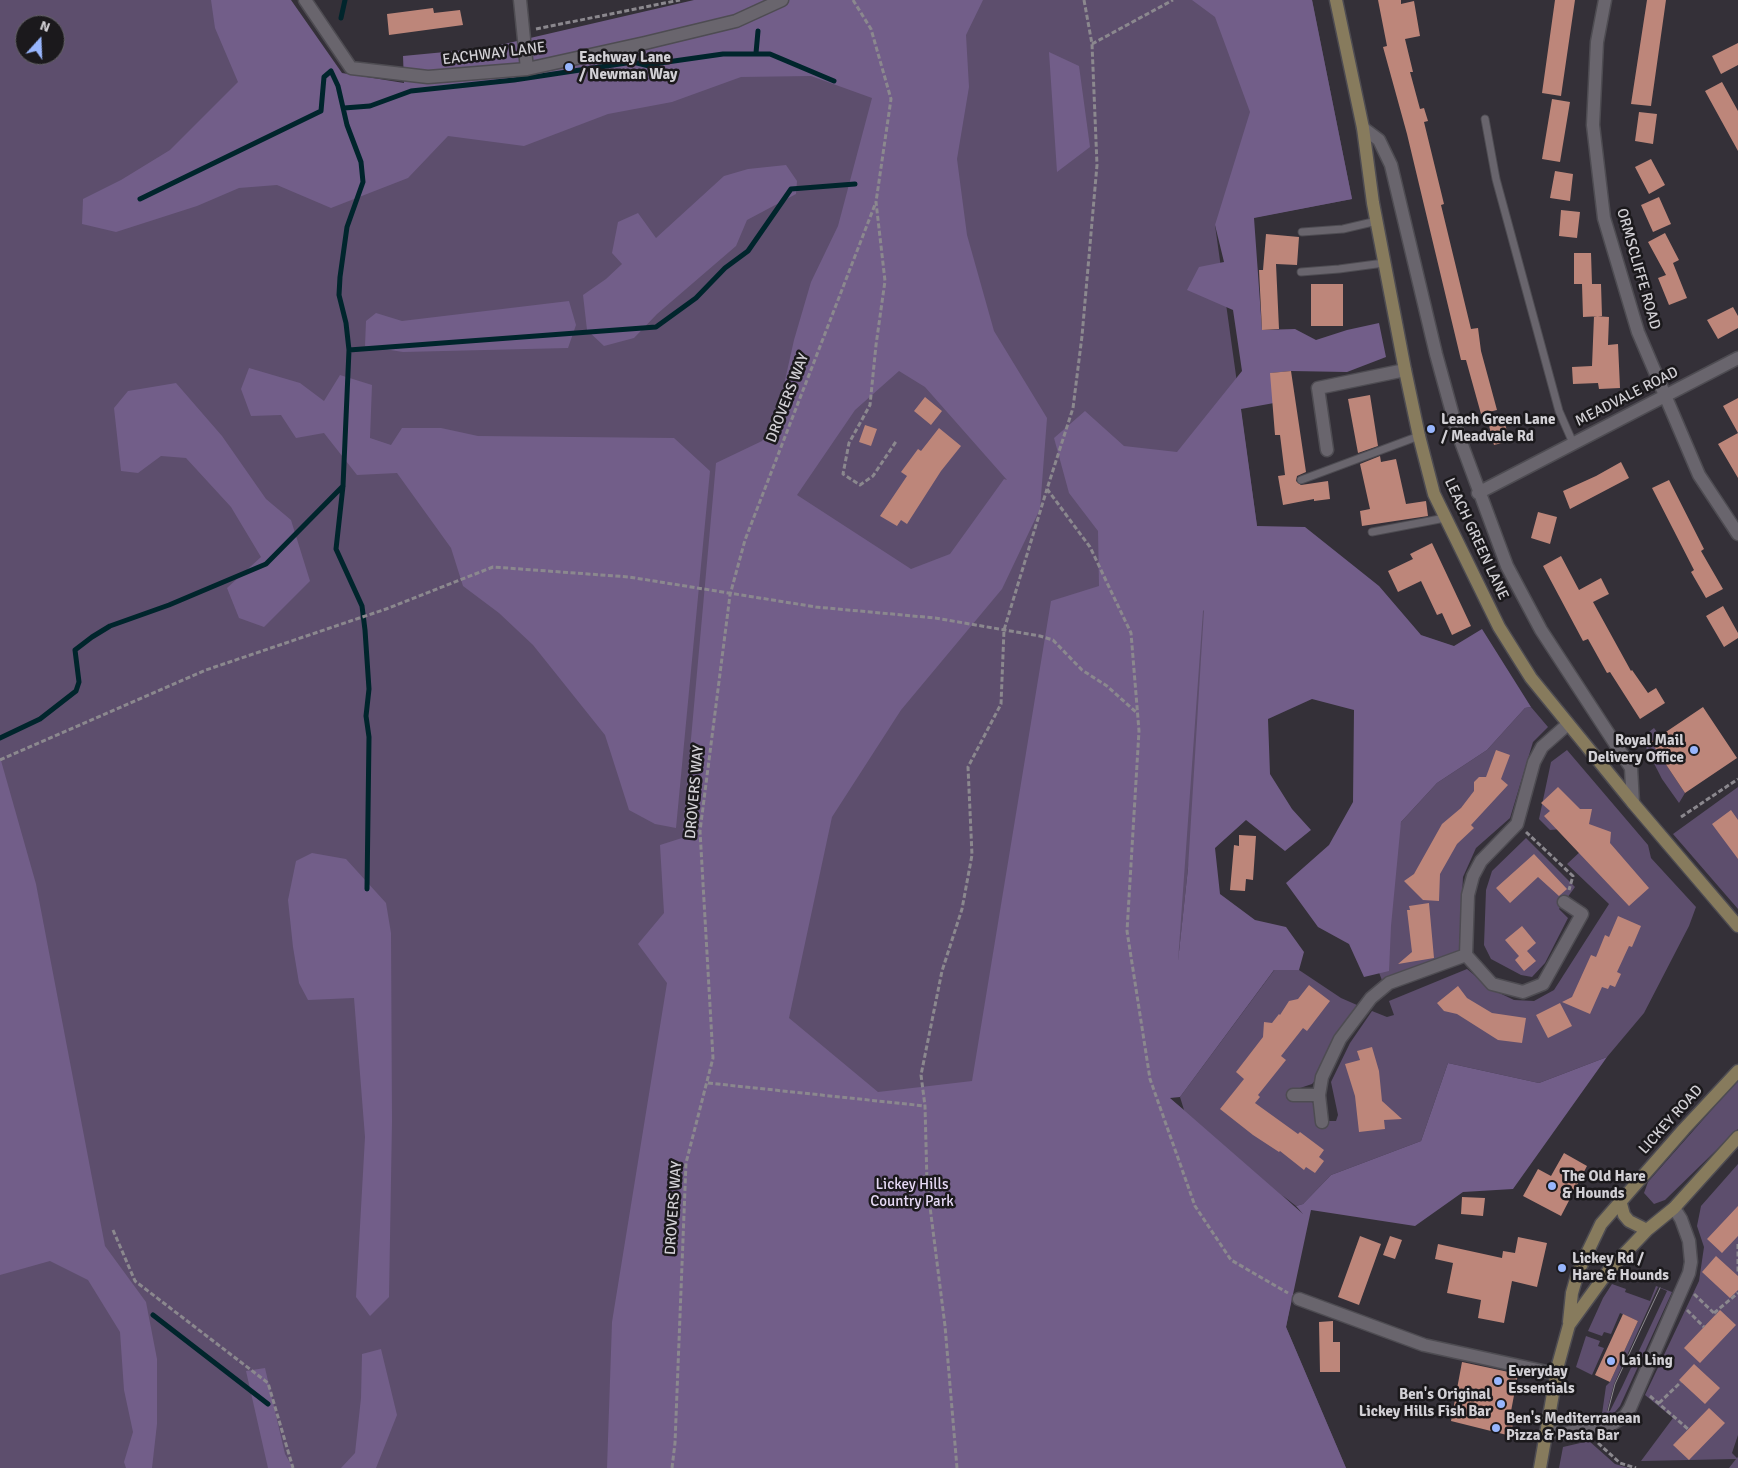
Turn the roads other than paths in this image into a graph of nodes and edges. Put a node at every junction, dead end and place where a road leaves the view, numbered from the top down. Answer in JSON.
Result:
{"nodes":[{"id":1,"x":305,"y":0,"type":"edge"},
{"id":2,"x":520,"y":0,"type":"edge"},
{"id":3,"x":782,"y":0,"type":"edge"},
{"id":4,"x":1336,"y":0,"type":"edge"},
{"id":5,"x":1605,"y":0,"type":"edge"},
{"id":6,"x":527,"y":68,"type":"junction"},
{"id":7,"x":1485,"y":119,"type":"dead end"},
{"id":8,"x":1363,"y":128,"type":"junction"},
{"id":9,"x":1376,"y":221,"type":"junction"},
{"id":10,"x":1302,"y":232,"type":"dead end"},
{"id":11,"x":1384,"y":262,"type":"junction"},
{"id":12,"x":1301,"y":272,"type":"dead end"},
{"id":13,"x":1738,"y":358,"type":"edge"},
{"id":14,"x":1405,"y":370,"type":"junction"},
{"id":15,"x":1666,"y":394,"type":"junction"},
{"id":16,"x":1419,"y":436,"type":"junction"},
{"id":17,"x":1573,"y":443,"type":"junction"},
{"id":18,"x":1327,"y":450,"type":"dead end"},
{"id":19,"x":1301,"y":480,"type":"dead end"},
{"id":20,"x":1478,"y":493,"type":"junction"},
{"id":21,"x":1445,"y":518,"type":"junction"},
{"id":22,"x":1372,"y":532,"type":"dead end"},
{"id":23,"x":1738,"y":534,"type":"edge"},
{"id":24,"x":1568,"y":724,"type":"junction"},
{"id":25,"x":1634,"y":804,"type":"junction"},
{"id":26,"x":1564,"y":902,"type":"road end"},
{"id":27,"x":1738,"y":926,"type":"edge"},
{"id":28,"x":1466,"y":955,"type":"junction"},
{"id":29,"x":1738,"y":1071,"type":"edge"},
{"id":30,"x":1293,"y":1095,"type":"dead end"},
{"id":31,"x":1319,"y":1095,"type":"junction"},
{"id":32,"x":1322,"y":1122,"type":"dead end"},
{"id":33,"x":1738,"y":1137,"type":"edge"},
{"id":34,"x":1620,"y":1200,"type":"junction"},
{"id":35,"x":1674,"y":1208,"type":"junction"},
{"id":36,"x":1648,"y":1230,"type":"junction"},
{"id":37,"x":1299,"y":1299,"type":"road end"},
{"id":38,"x":1569,"y":1325,"type":"junction"},
{"id":39,"x":1556,"y":1374,"type":"junction"},
{"id":40,"x":1546,"y":1432,"type":"junction"},
{"id":41,"x":1540,"y":1468,"type":"edge"}],
"edges":[{"from":1,"to":6,"type":"street","name":"EACHWAY LANE"},
{"from":2,"to":6,"type":"street"},
{"from":3,"to":6,"type":"street","name":"EACHWAY LANE"},
{"from":4,"to":8,"type":"street","name":"LEACH GREEN LANE"},
{"from":5,"to":15,"type":"street","name":"ORMSCLIFFE ROAD"},
{"from":7,"to":17,"type":"lane"},
{"from":8,"to":9,"type":"street","name":"LEACH GREEN LANE"},
{"from":8,"to":20,"type":"street","name":"LEACH GREEN LANE"},
{"from":9,"to":10,"type":"lane"},
{"from":9,"to":11,"type":"street","name":"LEACH GREEN LANE"},
{"from":11,"to":12,"type":"lane"},
{"from":11,"to":14,"type":"street","name":"LEACH GREEN LANE"},
{"from":13,"to":15,"type":"street","name":"MEADVALE ROAD"},
{"from":14,"to":16,"type":"street","name":"LEACH GREEN LANE"},
{"from":14,"to":18,"type":"street"},
{"from":15,"to":17,"type":"street","name":"MEADVALE ROAD"},
{"from":15,"to":23,"type":"street","name":"ORMSCLIFFE ROAD"},
{"from":16,"to":19,"type":"lane"},
{"from":16,"to":21,"type":"street","name":"LEACH GREEN LANE"},
{"from":17,"to":20,"type":"street","name":"MEADVALE ROAD"},
{"from":20,"to":25,"type":"street","name":"LEACH GREEN LANE"},
{"from":21,"to":22,"type":"lane"},
{"from":21,"to":24,"type":"street","name":"LEACH GREEN LANE"},
{"from":24,"to":25,"type":"street","name":"LEACH GREEN LANE"},
{"from":24,"to":28,"type":"street"},
{"from":25,"to":27,"type":"street","name":"LEACH GREEN LANE"},
{"from":26,"to":28,"type":"street"},
{"from":28,"to":31,"type":"street"},
{"from":29,"to":34,"type":"street","name":"LICKEY ROAD"},
{"from":30,"to":31,"type":"street"},
{"from":31,"to":32,"type":"street"},
{"from":33,"to":35,"type":"street","name":"LICKEY ROAD"},
{"from":34,"to":36,"type":"street"},
{"from":34,"to":38,"type":"street","name":"LICKEY ROAD"},
{"from":35,"to":36,"type":"street","name":"LICKEY ROAD"},
{"from":35,"to":40,"type":"street"},
{"from":36,"to":38,"type":"street","name":"LICKEY ROAD"},
{"from":37,"to":39,"type":"street"},
{"from":38,"to":39,"type":"street","name":"LICKEY ROAD"},
{"from":39,"to":40,"type":"street","name":"LICKEY ROAD"},
{"from":40,"to":41,"type":"street","name":"LICKEY ROAD"}]}
